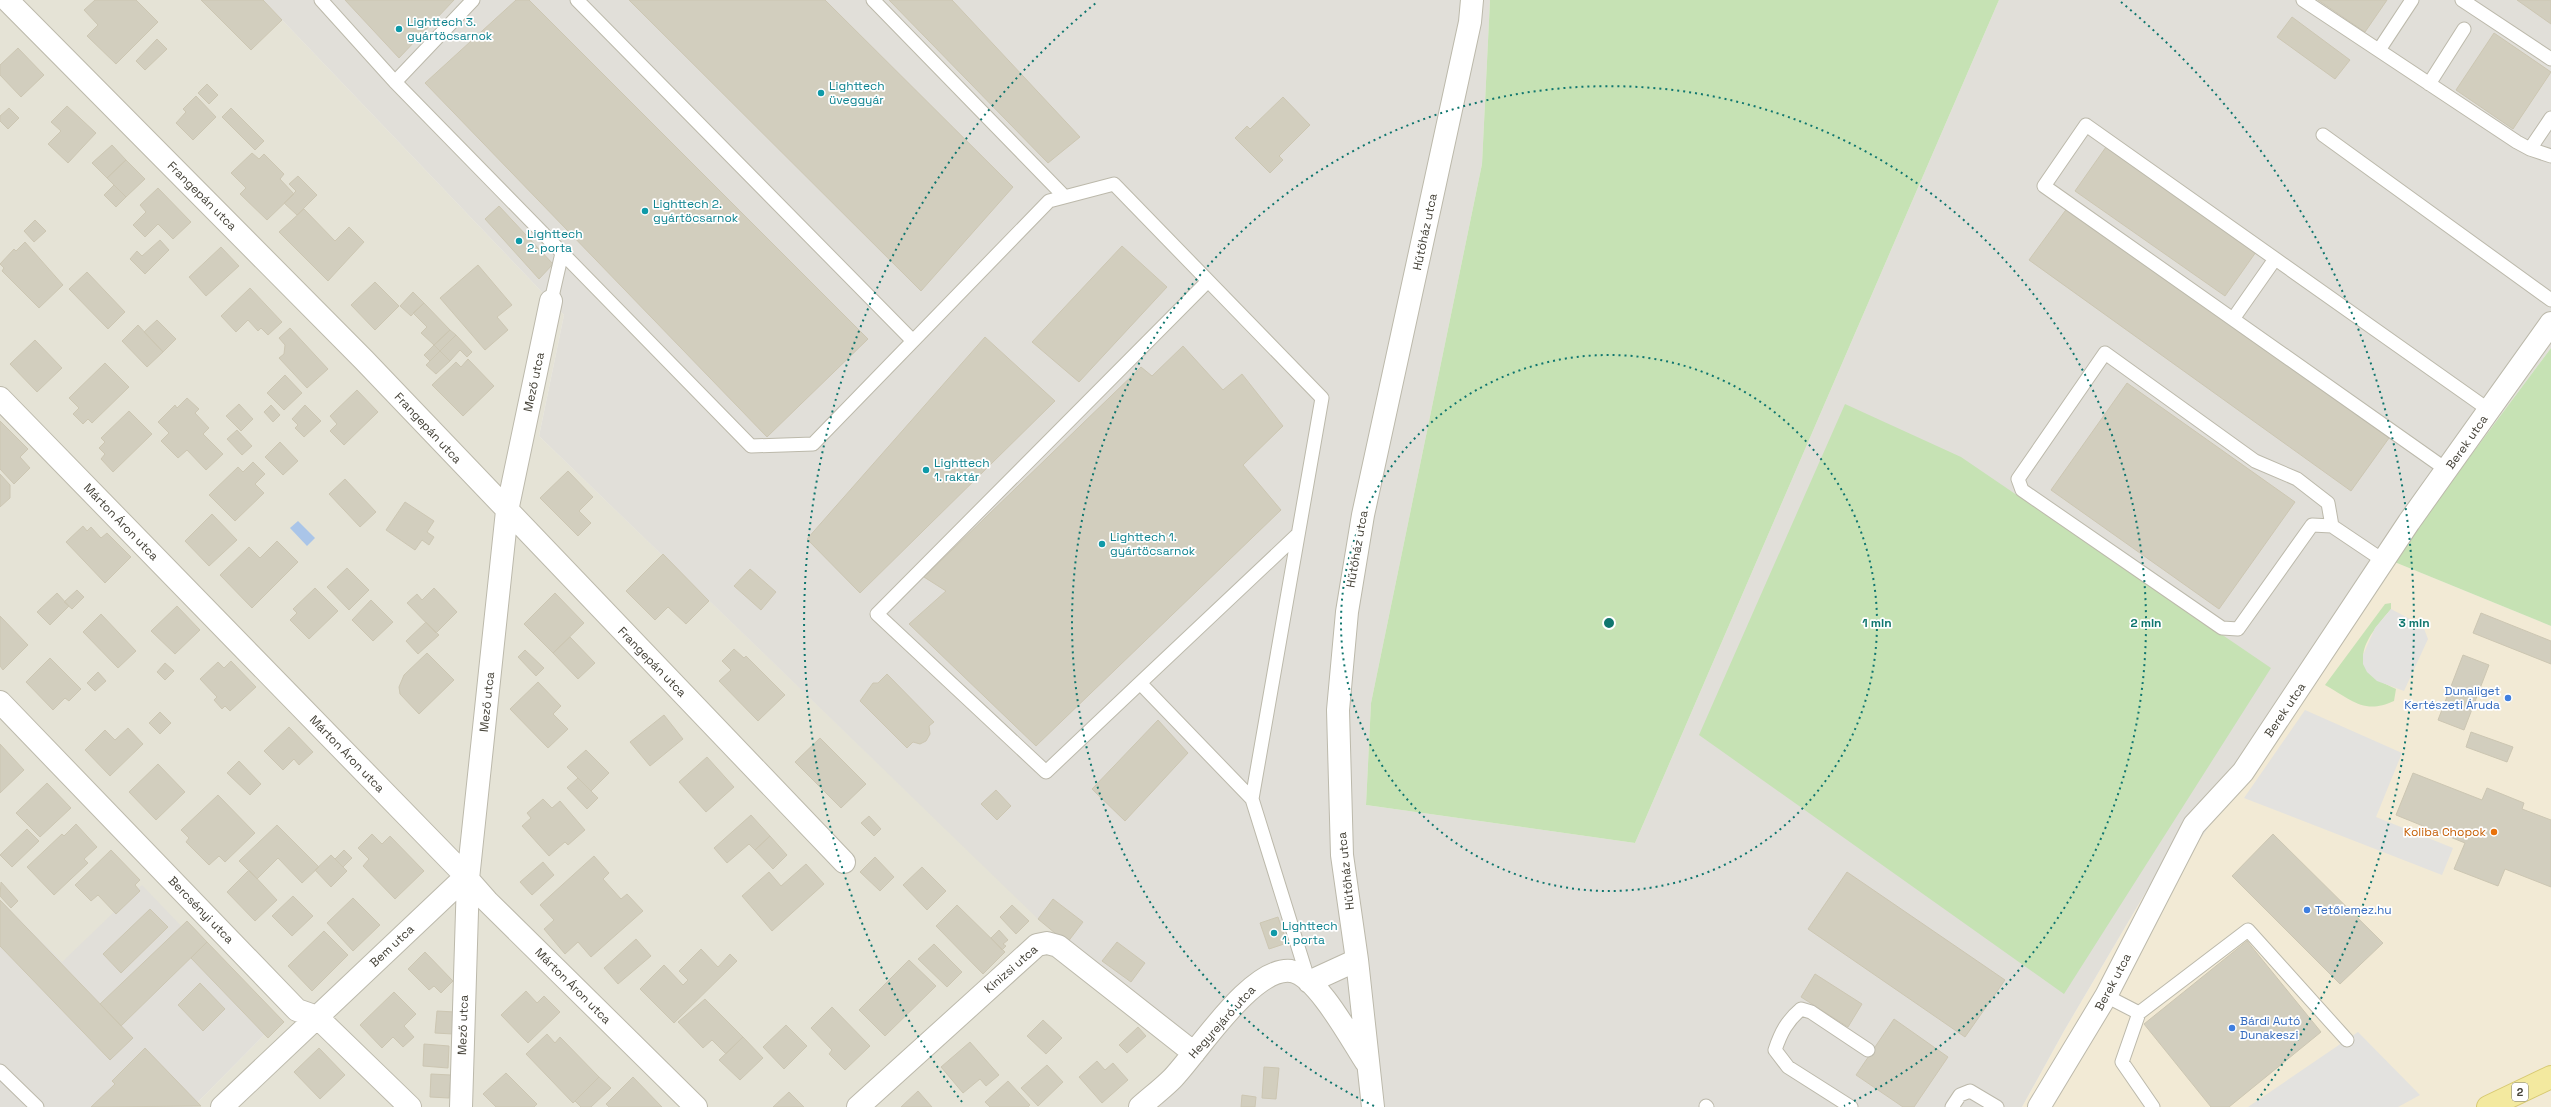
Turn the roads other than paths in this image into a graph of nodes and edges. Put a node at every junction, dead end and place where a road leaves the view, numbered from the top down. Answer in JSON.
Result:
{"nodes":[{"id":1,"x":7,"y":0,"type":"edge"},
{"id":2,"x":321,"y":0,"type":"edge"},
{"id":3,"x":472,"y":0,"type":"edge"},
{"id":4,"x":577,"y":0,"type":"edge"},
{"id":5,"x":874,"y":0,"type":"edge"},
{"id":6,"x":1472,"y":0,"type":"edge"},
{"id":7,"x":2304,"y":0,"type":"edge"},
{"id":8,"x":2412,"y":0,"type":"edge"},
{"id":9,"x":2462,"y":0,"type":"edge"},
{"id":10,"x":2464,"y":29,"type":"dead end"},
{"id":11,"x":2379,"y":50,"type":"junction"},
{"id":12,"x":2551,"y":59,"type":"edge"},
{"id":13,"x":395,"y":82,"type":"junction"},
{"id":14,"x":2429,"y":84,"type":"junction"},
{"id":15,"x":2551,"y":118,"type":"edge"},
{"id":16,"x":2323,"y":135,"type":"dead end"},
{"id":17,"x":2530,"y":149,"type":"junction"},
{"id":18,"x":2551,"y":156,"type":"edge"},
{"id":19,"x":1064,"y":196,"type":"junction"},
{"id":20,"x":562,"y":253,"type":"junction"},
{"id":21,"x":2275,"y":258,"type":"junction"},
{"id":22,"x":1208,"y":281,"type":"junction"},
{"id":23,"x":2551,"y":300,"type":"edge"},
{"id":24,"x":551,"y":301,"type":"joint"},
{"id":25,"x":2233,"y":319,"type":"junction"},
{"id":26,"x":2551,"y":323,"type":"edge"},
{"id":27,"x":913,"y":341,"type":"junction"},
{"id":28,"x":0,"y":398,"type":"edge"},
{"id":29,"x":2489,"y":410,"type":"junction"},
{"id":30,"x":2447,"y":470,"type":"junction"},
{"id":31,"x":507,"y":511,"type":"junction"},
{"id":32,"x":2332,"y":526,"type":"junction"},
{"id":33,"x":1297,"y":535,"type":"junction"},
{"id":34,"x":2384,"y":561,"type":"junction"},
{"id":35,"x":1140,"y":683,"type":"junction"},
{"id":36,"x":0,"y":702,"type":"edge"},
{"id":37,"x":1252,"y":799,"type":"junction"},
{"id":38,"x":844,"y":862,"type":"dead end"},
{"id":39,"x":468,"y":878,"type":"junction"},
{"id":40,"x":1357,"y":960,"type":"junction"},
{"id":41,"x":1309,"y":982,"type":"junction"},
{"id":42,"x":2106,"y":996,"type":"junction"},
{"id":43,"x":2140,"y":1013,"type":"junction"},
{"id":44,"x":317,"y":1017,"type":"junction"},
{"id":45,"x":2347,"y":1040,"type":"dead end"},
{"id":46,"x":1868,"y":1050,"type":"dead end"},
{"id":47,"x":1194,"y":1053,"type":"junction"},
{"id":48,"x":1368,"y":1066,"type":"junction"},
{"id":49,"x":0,"y":1071,"type":"edge"},
{"id":50,"x":2551,"y":1076,"type":"edge"},
{"id":51,"x":37,"y":1107,"type":"edge"},
{"id":52,"x":222,"y":1107,"type":"edge"},
{"id":53,"x":410,"y":1107,"type":"edge"},
{"id":54,"x":461,"y":1107,"type":"edge"},
{"id":55,"x":696,"y":1107,"type":"edge"},
{"id":56,"x":858,"y":1107,"type":"edge"},
{"id":57,"x":1140,"y":1107,"type":"edge"},
{"id":58,"x":1373,"y":1107,"type":"edge"},
{"id":59,"x":1851,"y":1107,"type":"edge"},
{"id":60,"x":1952,"y":1107,"type":"edge"},
{"id":61,"x":1997,"y":1107,"type":"edge"},
{"id":62,"x":2039,"y":1107,"type":"edge"},
{"id":63,"x":2153,"y":1107,"type":"edge"},
{"id":64,"x":2488,"y":1107,"type":"edge"}],
"edges":[{"from":1,"to":31,"type":"street","name":"Frangepán utca"},
{"from":2,"to":13,"type":"lane"},
{"from":3,"to":13,"type":"lane"},
{"from":4,"to":27,"type":"lane"},
{"from":5,"to":19,"type":"lane"},
{"from":6,"to":40,"type":"street","name":"Hűtőház utca"},
{"from":7,"to":11,"type":"lane"},
{"from":8,"to":11,"type":"lane"},
{"from":9,"to":12,"type":"lane"},
{"from":10,"to":14,"type":"lane"},
{"from":11,"to":14,"type":"lane"},
{"from":13,"to":20,"type":"lane"},
{"from":14,"to":17,"type":"lane"},
{"from":15,"to":17,"type":"lane"},
{"from":16,"to":23,"type":"lane"},
{"from":17,"to":18,"type":"lane"},
{"from":19,"to":22,"type":"lane"},
{"from":19,"to":27,"type":"lane"},
{"from":20,"to":24,"type":"lane"},
{"from":20,"to":27,"type":"lane"},
{"from":21,"to":25,"type":"lane"},
{"from":21,"to":25,"type":"lane"},
{"from":21,"to":29,"type":"lane"},
{"from":22,"to":33,"type":"lane"},
{"from":22,"to":35,"type":"lane"},
{"from":24,"to":31,"type":"street","name":"Mező utca"},
{"from":25,"to":30,"type":"lane"},
{"from":26,"to":29,"type":"street","name":"Berek utca"},
{"from":28,"to":39,"type":"street","name":"Márton Áron utca"},
{"from":29,"to":30,"type":"street","name":"Berek utca"},
{"from":30,"to":34,"type":"street","name":"Berek utca"},
{"from":31,"to":38,"type":"street","name":"Frangepán utca"},
{"from":31,"to":39,"type":"street","name":"Mező utca"},
{"from":32,"to":32,"type":"lane"},
{"from":32,"to":34,"type":"lane"},
{"from":33,"to":35,"type":"lane"},
{"from":33,"to":37,"type":"lane"},
{"from":34,"to":42,"type":"street","name":"Berek utca"},
{"from":35,"to":37,"type":"lane"},
{"from":36,"to":44,"type":"street","name":"Bercsényi utca"},
{"from":37,"to":41,"type":"lane"},
{"from":39,"to":44,"type":"street","name":"Bem utca"},
{"from":39,"to":54,"type":"street","name":"Mező utca"},
{"from":39,"to":55,"type":"street","name":"Márton Áron utca"},
{"from":40,"to":41,"type":"street"},
{"from":40,"to":48,"type":"street","name":"Hűtőház utca"},
{"from":41,"to":47,"type":"street","name":"Hegyrejáró utca"},
{"from":41,"to":48,"type":"street","name":"Hegyrejáró utca"},
{"from":42,"to":43,"type":"lane"},
{"from":42,"to":62,"type":"street","name":"Berek utca"},
{"from":43,"to":45,"type":"lane"},
{"from":43,"to":63,"type":"lane"},
{"from":44,"to":52,"type":"street","name":"Bem utca"},
{"from":44,"to":53,"type":"street","name":"Bercsényi utca"},
{"from":46,"to":59,"type":"lane"},
{"from":47,"to":56,"type":"street","name":"Kinizsi utca"},
{"from":47,"to":57,"type":"street","name":"Hegyrejáró utca"},
{"from":48,"to":58,"type":"street","name":"Hűtőház utca"},
{"from":49,"to":51,"type":"lane"},
{"from":50,"to":64,"type":"main road","number":"2"},
{"from":60,"to":61,"type":"lane"}]}
